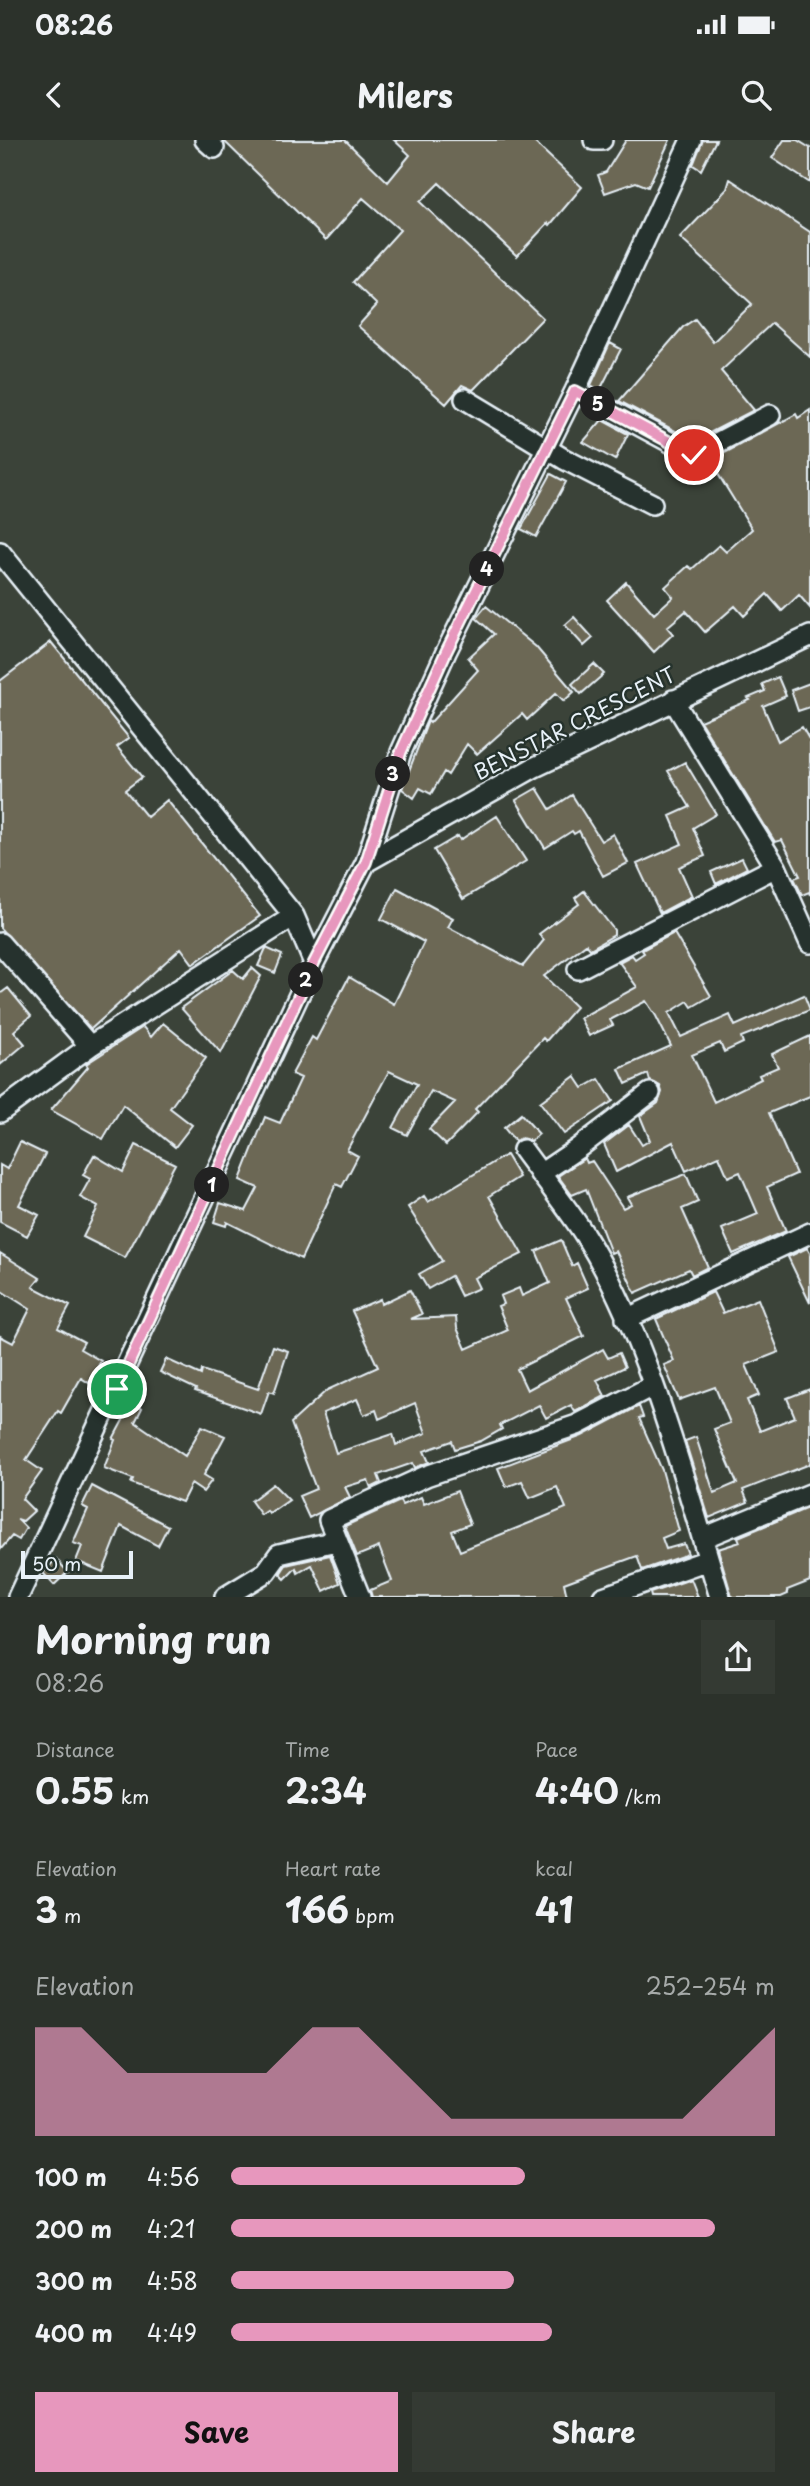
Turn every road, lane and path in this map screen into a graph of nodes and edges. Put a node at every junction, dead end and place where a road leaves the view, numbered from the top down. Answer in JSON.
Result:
{"nodes":[{"id":1,"x":594,"y":140,"type":"edge"},
{"id":2,"x":602,"y":140,"type":"edge"},
{"id":3,"x":691,"y":140,"type":"edge"},
{"id":4,"x":575,"y":391,"type":"junction"},
{"id":5,"x":465,"y":399,"type":"dead end"},
{"id":6,"x":770,"y":415,"type":"dead end"},
{"id":7,"x":546,"y":448,"type":"junction"},
{"id":8,"x":652,"y":504,"type":"dead end"},
{"id":9,"x":0,"y":552,"type":"edge"},
{"id":10,"x":810,"y":636,"type":"edge"},
{"id":11,"x":673,"y":700,"type":"junction"},
{"id":12,"x":366,"y":862,"type":"junction"},
{"id":13,"x":776,"y":867,"type":"junction"},
{"id":14,"x":804,"y":906,"type":"edge"},
{"id":15,"x":294,"y":916,"type":"junction"},
{"id":16,"x":0,"y":943,"type":"edge"},
{"id":17,"x":810,"y":943,"type":"edge"},
{"id":18,"x":314,"y":963,"type":"junction"},
{"id":19,"x":578,"y":969,"type":"dead end"},
{"id":20,"x":90,"y":1046,"type":"junction"},
{"id":21,"x":649,"y":1093,"type":"dead end"},
{"id":22,"x":0,"y":1112,"type":"edge"},
{"id":23,"x":523,"y":1150,"type":"dead end"},
{"id":24,"x":540,"y":1174,"type":"junction"},
{"id":25,"x":810,"y":1233,"type":"edge"},
{"id":26,"x":626,"y":1319,"type":"junction"},
{"id":27,"x":652,"y":1385,"type":"junction"},
{"id":28,"x":810,"y":1493,"type":"edge"},
{"id":29,"x":703,"y":1538,"type":"junction"},
{"id":30,"x":336,"y":1541,"type":"junction"},
{"id":31,"x":708,"y":1560,"type":"junction"},
{"id":32,"x":18,"y":1597,"type":"edge"},
{"id":33,"x":226,"y":1597,"type":"edge"},
{"id":34,"x":359,"y":1597,"type":"edge"},
{"id":35,"x":603,"y":1597,"type":"edge"},
{"id":36,"x":720,"y":1597,"type":"edge"}],
"edges":[{"from":1,"to":2,"type":"street"},
{"from":3,"to":4,"type":"street"},
{"from":4,"to":6,"type":"street"},
{"from":4,"to":7,"type":"street"},
{"from":5,"to":7,"type":"street"},
{"from":7,"to":8,"type":"street"},
{"from":7,"to":12,"type":"street"},
{"from":9,"to":15,"type":"street"},
{"from":10,"to":11,"type":"street","name":"BENSTAR CRESCENT"},
{"from":11,"to":12,"type":"street","name":"BENSTAR CRESCENT"},
{"from":11,"to":13,"type":"street"},
{"from":12,"to":18,"type":"street"},
{"from":13,"to":14,"type":"street"},
{"from":13,"to":19,"type":"street"},
{"from":14,"to":17,"type":"street"},
{"from":15,"to":18,"type":"street"},
{"from":15,"to":20,"type":"street"},
{"from":16,"to":20,"type":"street"},
{"from":18,"to":32,"type":"street"},
{"from":20,"to":22,"type":"street"},
{"from":21,"to":24,"type":"street"},
{"from":23,"to":24,"type":"street"},
{"from":24,"to":26,"type":"street"},
{"from":25,"to":26,"type":"street"},
{"from":26,"to":27,"type":"street"},
{"from":27,"to":29,"type":"street"},
{"from":27,"to":30,"type":"street"},
{"from":28,"to":29,"type":"street"},
{"from":29,"to":31,"type":"street"},
{"from":30,"to":33,"type":"street"},
{"from":30,"to":34,"type":"street"},
{"from":31,"to":35,"type":"street"},
{"from":31,"to":36,"type":"street"}]}
